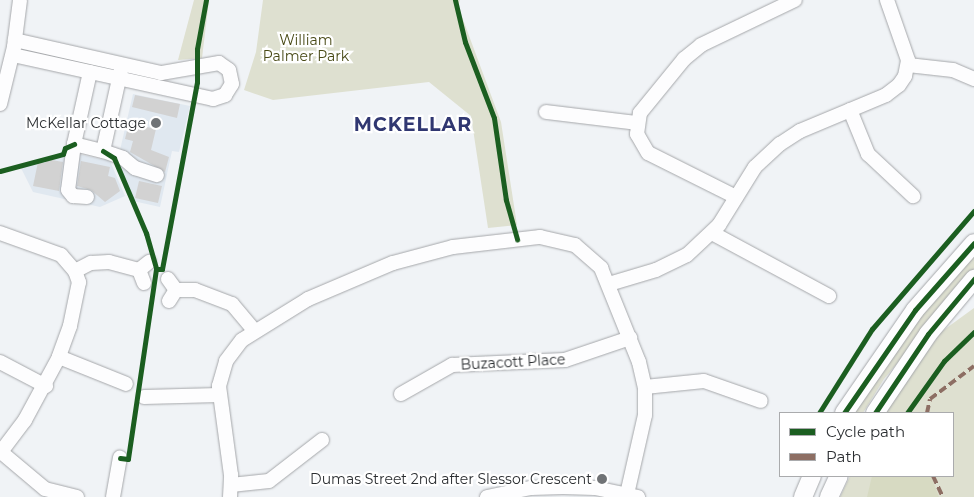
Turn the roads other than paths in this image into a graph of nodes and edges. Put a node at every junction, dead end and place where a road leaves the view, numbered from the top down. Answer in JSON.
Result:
{"nodes":[{"id":1,"x":20,"y":0,"type":"edge"},
{"id":2,"x":795,"y":0,"type":"edge"},
{"id":3,"x":887,"y":0,"type":"edge"},
{"id":4,"x":15,"y":40,"type":"junction"},
{"id":5,"x":13,"y":55,"type":"junction"},
{"id":6,"x":908,"y":66,"type":"junction"},
{"id":7,"x":121,"y":71,"type":"junction"},
{"id":8,"x":90,"y":72,"type":"junction"},
{"id":9,"x":974,"y":79,"type":"edge"},
{"id":10,"x":0,"y":104,"type":"edge"},
{"id":11,"x":850,"y":110,"type":"junction"},
{"id":12,"x":546,"y":112,"type":"dead end"},
{"id":13,"x":637,"y":123,"type":"junction"},
{"id":14,"x":74,"y":144,"type":"junction"},
{"id":15,"x":103,"y":151,"type":"junction"},
{"id":16,"x":157,"y":175,"type":"dead end"},
{"id":17,"x":913,"y":196,"type":"dead end"},
{"id":18,"x":87,"y":197,"type":"dead end"},
{"id":19,"x":736,"y":197,"type":"junction"},
{"id":20,"x":0,"y":233,"type":"edge"},
{"id":21,"x":712,"y":233,"type":"junction"},
{"id":22,"x":974,"y":243,"type":"edge"},
{"id":23,"x":75,"y":270,"type":"junction"},
{"id":24,"x":144,"y":271,"type":"dead end"},
{"id":25,"x":974,"y":279,"type":"edge"},
{"id":26,"x":609,"y":284,"type":"junction"},
{"id":27,"x":171,"y":290,"type":"dead end"},
{"id":28,"x":829,"y":296,"type":"dead end"},
{"id":29,"x":255,"y":331,"type":"junction"},
{"id":30,"x":630,"y":338,"type":"junction"},
{"id":31,"x":59,"y":356,"type":"junction"},
{"id":32,"x":0,"y":362,"type":"edge"},
{"id":33,"x":126,"y":384,"type":"dead end"},
{"id":34,"x":46,"y":386,"type":"junction"},
{"id":35,"x":645,"y":387,"type":"junction"},
{"id":36,"x":401,"y":394,"type":"dead end"},
{"id":37,"x":219,"y":395,"type":"junction"},
{"id":38,"x":144,"y":397,"type":"dead end"},
{"id":39,"x":761,"y":401,"type":"dead end"},
{"id":40,"x":845,"y":412,"type":"edge"},
{"id":41,"x":876,"y":412,"type":"edge"},
{"id":42,"x":322,"y":440,"type":"dead end"},
{"id":43,"x":0,"y":452,"type":"edge"},
{"id":44,"x":120,"y":458,"type":"dead end"},
{"id":45,"x":812,"y":477,"type":"edge"},
{"id":46,"x":839,"y":477,"type":"edge"},
{"id":47,"x":230,"y":491,"type":"edge"},
{"id":48,"x":533,"y":493,"type":"edge"},
{"id":49,"x":633,"y":496,"type":"edge"},
{"id":50,"x":77,"y":497,"type":"edge"},
{"id":51,"x":113,"y":497,"type":"edge"},
{"id":52,"x":487,"y":497,"type":"edge"},
{"id":53,"x":803,"y":497,"type":"edge"},
{"id":54,"x":829,"y":497,"type":"edge"}],
"edges":[{"from":1,"to":4,"type":"street"},
{"from":2,"to":13,"type":"street"},
{"from":3,"to":6,"type":"street"},
{"from":4,"to":5,"type":"street"},
{"from":4,"to":7,"type":"street"},
{"from":5,"to":8,"type":"street"},
{"from":5,"to":10,"type":"street"},
{"from":6,"to":9,"type":"street"},
{"from":6,"to":11,"type":"street"},
{"from":7,"to":7,"type":"street"},
{"from":7,"to":8,"type":"street"},
{"from":7,"to":15,"type":"street"},
{"from":8,"to":14,"type":"street"},
{"from":11,"to":17,"type":"street"},
{"from":11,"to":19,"type":"street"},
{"from":12,"to":13,"type":"street"},
{"from":13,"to":19,"type":"street"},
{"from":14,"to":15,"type":"street"},
{"from":14,"to":18,"type":"street"},
{"from":15,"to":16,"type":"street"},
{"from":19,"to":21,"type":"street"},
{"from":20,"to":23,"type":"street"},
{"from":21,"to":26,"type":"street"},
{"from":21,"to":28,"type":"street"},
{"from":22,"to":40,"type":"main road"},
{"from":23,"to":24,"type":"street"},
{"from":23,"to":31,"type":"street"},
{"from":25,"to":41,"type":"main road"},
{"from":26,"to":29,"type":"street"},
{"from":26,"to":30,"type":"street"},
{"from":27,"to":29,"type":"street"},
{"from":29,"to":37,"type":"street"},
{"from":30,"to":35,"type":"street"},
{"from":30,"to":36,"type":"street","name":"Buzacott Place"},
{"from":31,"to":33,"type":"street"},
{"from":31,"to":34,"type":"street"},
{"from":32,"to":34,"type":"street"},
{"from":34,"to":43,"type":"street"},
{"from":35,"to":39,"type":"street"},
{"from":35,"to":49,"type":"street"},
{"from":37,"to":38,"type":"street"},
{"from":37,"to":47,"type":"street"},
{"from":42,"to":47,"type":"street"},
{"from":43,"to":50,"type":"street"},
{"from":44,"to":51,"type":"street"},
{"from":45,"to":53,"type":"main road"},
{"from":46,"to":54,"type":"main road"},
{"from":48,"to":49,"type":"street"},
{"from":48,"to":52,"type":"street"}]}
